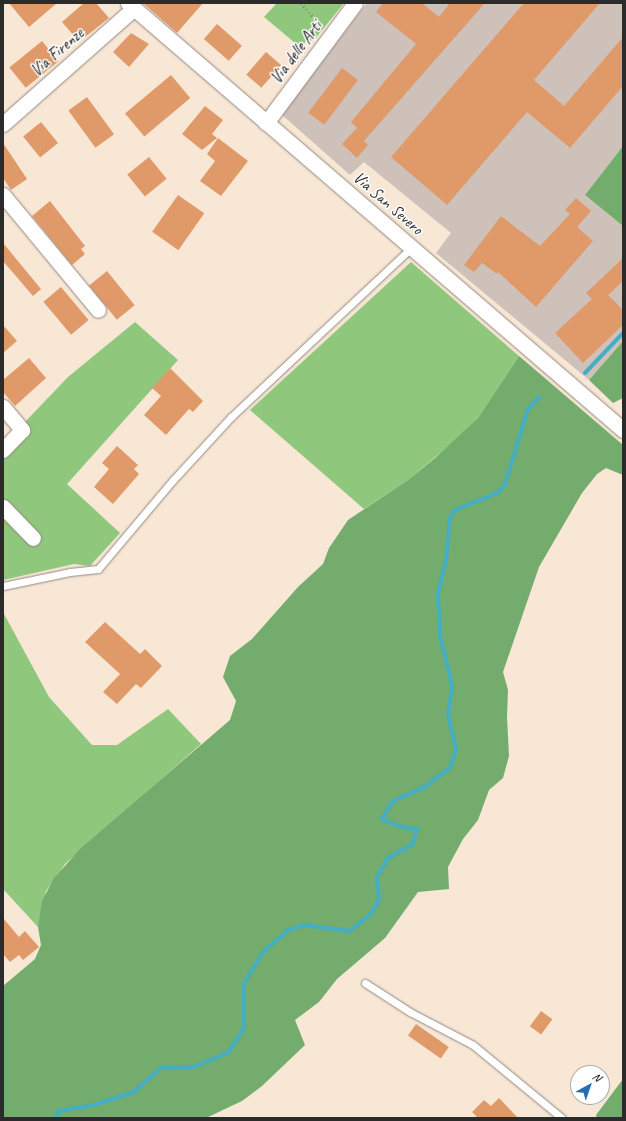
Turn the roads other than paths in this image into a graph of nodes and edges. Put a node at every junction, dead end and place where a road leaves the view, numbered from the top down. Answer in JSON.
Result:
{"nodes":[{"id":1,"x":355,"y":3,"type":"edge"},
{"id":2,"x":131,"y":6,"type":"edge"},
{"id":3,"x":266,"y":123,"type":"junction"},
{"id":4,"x":3,"y":124,"type":"edge"},
{"id":5,"x":3,"y":195,"type":"edge"},
{"id":6,"x":411,"y":248,"type":"junction"},
{"id":7,"x":98,"y":310,"type":"dead end"},
{"id":8,"x":8,"y":412,"type":"edge"},
{"id":9,"x":623,"y":430,"type":"edge"},
{"id":10,"x":3,"y":450,"type":"edge"},
{"id":11,"x":3,"y":507,"type":"edge"},
{"id":12,"x":33,"y":538,"type":"dead end"},
{"id":13,"x":3,"y":586,"type":"edge"},
{"id":14,"x":365,"y":983,"type":"dead end"},
{"id":15,"x":562,"y":1118,"type":"edge"}],
"edges":[{"from":1,"to":3,"type":"street","name":"Via delle Arti"},
{"from":2,"to":3,"type":"street","name":"Via San Severo"},
{"from":2,"to":4,"type":"street","name":"Via Firenze"},
{"from":3,"to":6,"type":"street","name":"Via San Severo"},
{"from":5,"to":7,"type":"street"},
{"from":6,"to":9,"type":"street","name":"Via San Severo"},
{"from":6,"to":13,"type":"lane"},
{"from":8,"to":10,"type":"street"},
{"from":11,"to":12,"type":"street"},
{"from":14,"to":15,"type":"lane"}]}
